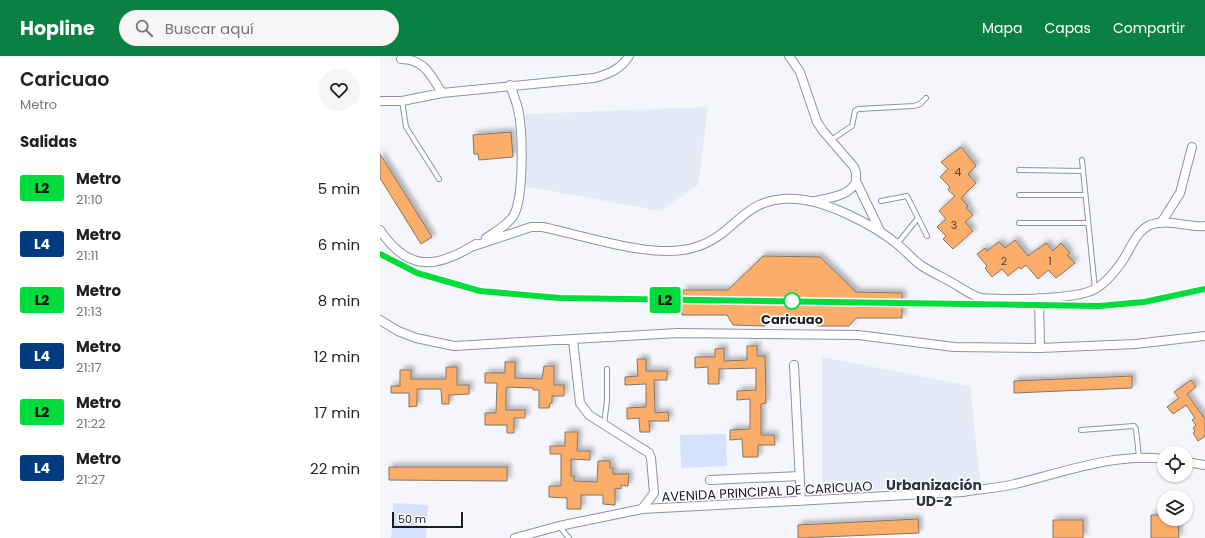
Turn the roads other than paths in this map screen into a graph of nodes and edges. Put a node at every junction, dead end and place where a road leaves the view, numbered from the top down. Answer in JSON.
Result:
{"nodes":[{"id":1,"x":629,"y":56,"type":"edge"},
{"id":2,"x":789,"y":56,"type":"edge"},
{"id":3,"x":401,"y":59,"type":"dead end"},
{"id":4,"x":510,"y":85,"type":"junction"},
{"id":5,"x":442,"y":93,"type":"junction"},
{"id":6,"x":926,"y":98,"type":"dead end"},
{"id":7,"x":380,"y":101,"type":"edge"},
{"id":8,"x":402,"y":101,"type":"junction"},
{"id":9,"x":831,"y":140,"type":"junction"},
{"id":10,"x":1192,"y":146,"type":"dead end"},
{"id":11,"x":1082,"y":160,"type":"dead end"},
{"id":12,"x":1020,"y":170,"type":"dead end"},
{"id":13,"x":1083,"y":171,"type":"junction"},
{"id":14,"x":439,"y":179,"type":"dead end"},
{"id":15,"x":856,"y":181,"type":"junction"},
{"id":16,"x":1019,"y":195,"type":"dead end"},
{"id":17,"x":1085,"y":195,"type":"junction"},
{"id":18,"x":881,"y":201,"type":"dead end"},
{"id":19,"x":814,"y":202,"type":"junction"},
{"id":20,"x":918,"y":218,"type":"junction"},
{"id":21,"x":1019,"y":223,"type":"dead end"},
{"id":22,"x":1088,"y":223,"type":"junction"},
{"id":23,"x":1160,"y":223,"type":"junction"},
{"id":24,"x":1205,"y":226,"type":"edge"},
{"id":25,"x":380,"y":230,"type":"edge"},
{"id":26,"x":880,"y":232,"type":"junction"},
{"id":27,"x":927,"y":236,"type":"dead end"},
{"id":28,"x":897,"y":244,"type":"junction"},
{"id":29,"x":472,"y":247,"type":"junction"},
{"id":30,"x":1095,"y":290,"type":"junction"},
{"id":31,"x":1039,"y":298,"type":"junction"},
{"id":32,"x":380,"y":320,"type":"edge"},
{"id":33,"x":1205,"y":336,"type":"edge"},
{"id":34,"x":573,"y":340,"type":"junction"},
{"id":35,"x":1040,"y":348,"type":"junction"},
{"id":36,"x":794,"y":365,"type":"dead end"},
{"id":37,"x":607,"y":369,"type":"dead end"},
{"id":38,"x":604,"y":424,"type":"junction"},
{"id":39,"x":1081,"y":430,"type":"dead end"},
{"id":40,"x":1139,"y":457,"type":"junction"},
{"id":41,"x":1157,"y":458,"type":"edge"},
{"id":42,"x":1193,"y":463,"type":"edge"},
{"id":43,"x":1205,"y":465,"type":"edge"},
{"id":44,"x":800,"y":476,"type":"junction"},
{"id":45,"x":710,"y":480,"type":"dead end"},
{"id":46,"x":801,"y":501,"type":"junction"},
{"id":47,"x":642,"y":509,"type":"junction"},
{"id":48,"x":559,"y":526,"type":"junction"},
{"id":49,"x":515,"y":538,"type":"edge"},
{"id":50,"x":569,"y":538,"type":"edge"}],
"edges":[{"from":1,"to":4,"type":"street"},
{"from":2,"to":9,"type":"street"},
{"from":3,"to":5,"type":"street"},
{"from":4,"to":5,"type":"street"},
{"from":4,"to":29,"type":"street"},
{"from":5,"to":8,"type":"street"},
{"from":6,"to":9,"type":"lane"},
{"from":7,"to":8,"type":"street"},
{"from":8,"to":14,"type":"lane"},
{"from":9,"to":15,"type":"street"},
{"from":10,"to":23,"type":"street"},
{"from":11,"to":13,"type":"lane"},
{"from":12,"to":13,"type":"lane"},
{"from":13,"to":17,"type":"lane"},
{"from":15,"to":19,"type":"street"},
{"from":15,"to":26,"type":"street"},
{"from":16,"to":17,"type":"lane"},
{"from":17,"to":22,"type":"lane"},
{"from":18,"to":20,"type":"lane"},
{"from":19,"to":26,"type":"street"},
{"from":19,"to":29,"type":"street"},
{"from":20,"to":27,"type":"lane"},
{"from":20,"to":28,"type":"lane"},
{"from":21,"to":22,"type":"lane"},
{"from":22,"to":30,"type":"lane"},
{"from":23,"to":24,"type":"street"},
{"from":23,"to":30,"type":"street"},
{"from":25,"to":29,"type":"street"},
{"from":26,"to":28,"type":"street"},
{"from":28,"to":31,"type":"street"},
{"from":30,"to":31,"type":"street"},
{"from":31,"to":35,"type":"street"},
{"from":32,"to":34,"type":"street"},
{"from":33,"to":35,"type":"street"},
{"from":34,"to":35,"type":"street"},
{"from":34,"to":38,"type":"street"},
{"from":36,"to":44,"type":"street"},
{"from":37,"to":38,"type":"lane"},
{"from":38,"to":47,"type":"street"},
{"from":39,"to":40,"type":"lane"},
{"from":40,"to":41,"type":"street","name":"AVENIDA PRINCIPAL DE CARICUAO"},
{"from":40,"to":46,"type":"street","name":"AVENIDA PRINCIPAL DE CARICUAO"},
{"from":42,"to":43,"type":"street"},
{"from":44,"to":45,"type":"street"},
{"from":44,"to":46,"type":"street"},
{"from":46,"to":47,"type":"street","name":"AVENIDA PRINCIPAL DE CARICUAO"},
{"from":47,"to":48,"type":"street","name":"AVENIDA PRINCIPAL DE CARICUAO"},
{"from":48,"to":49,"type":"street","name":"AVENIDA PRINCIPAL DE CARICUAO"},
{"from":48,"to":50,"type":"lane"}]}
